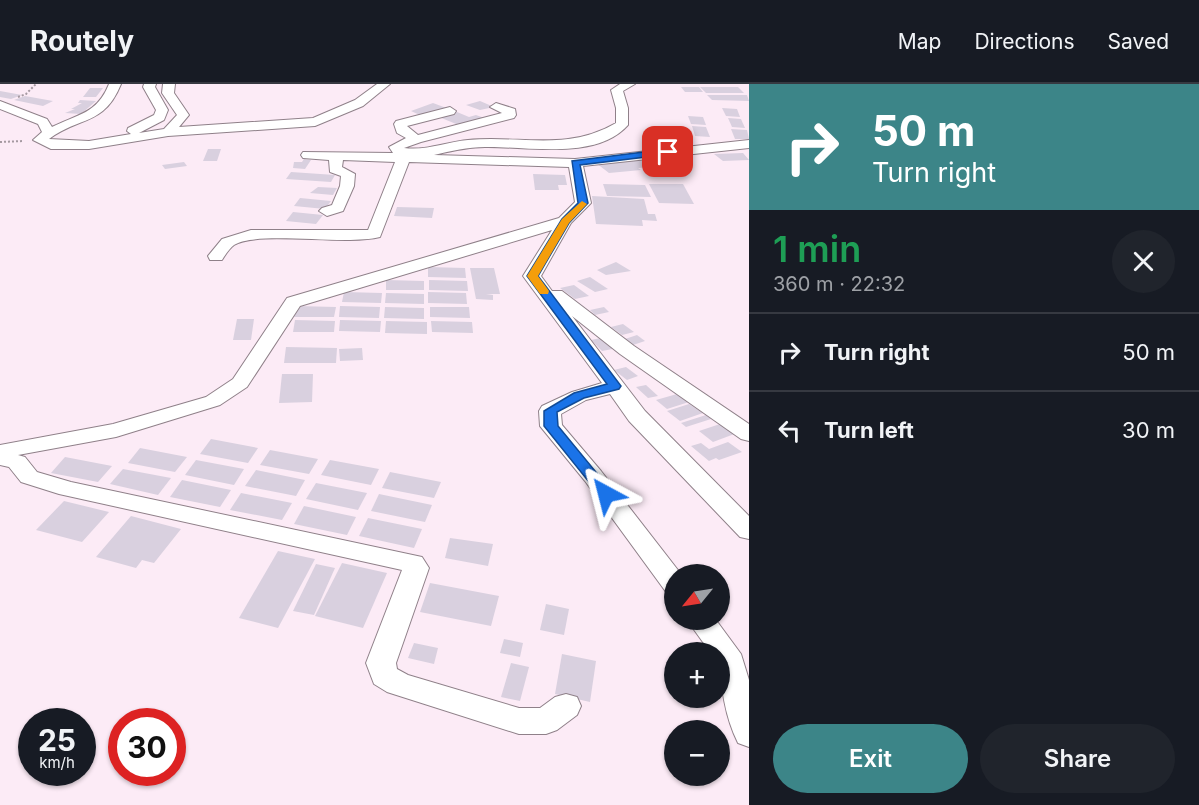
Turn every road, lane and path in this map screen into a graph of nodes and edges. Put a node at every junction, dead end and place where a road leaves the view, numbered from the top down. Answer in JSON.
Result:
{"nodes":[{"id":1,"x":36,"y":84,"type":"edge"},
{"id":2,"x":115,"y":84,"type":"edge"},
{"id":3,"x":150,"y":84,"type":"edge"},
{"id":4,"x":169,"y":84,"type":"edge"},
{"id":5,"x":384,"y":84,"type":"edge"},
{"id":6,"x":629,"y":84,"type":"edge"},
{"id":7,"x":18,"y":98,"type":"dead end"},
{"id":8,"x":0,"y":105,"type":"edge"},
{"id":9,"x":496,"y":107,"type":"dead end"},
{"id":10,"x":450,"y":111,"type":"dead end"},
{"id":11,"x":168,"y":132,"type":"junction"},
{"id":12,"x":44,"y":136,"type":"junction"},
{"id":13,"x":416,"y":139,"type":"junction"},
{"id":14,"x":112,"y":141,"type":"junction"},
{"id":15,"x":0,"y":142,"type":"edge"},
{"id":16,"x":749,"y":144,"type":"edge"},
{"id":17,"x":308,"y":154,"type":"dead end"},
{"id":18,"x":336,"y":156,"type":"junction"},
{"id":19,"x":403,"y":159,"type":"junction"},
{"id":20,"x":575,"y":163,"type":"junction"},
{"id":21,"x":327,"y":211,"type":"dead end"},
{"id":22,"x":566,"y":221,"type":"junction"},
{"id":23,"x":216,"y":256,"type":"dead end"},
{"id":24,"x":532,"y":276,"type":"junction"},
{"id":25,"x":615,"y":386,"type":"junction"},
{"id":26,"x":749,"y":435,"type":"edge"},
{"id":27,"x":0,"y":452,"type":"edge"},
{"id":28,"x":0,"y":458,"type":"edge"},
{"id":29,"x":749,"y":531,"type":"edge"},
{"id":30,"x":664,"y":570,"type":"edge"},
{"id":31,"x":709,"y":630,"type":"edge"},
{"id":32,"x":742,"y":688,"type":"edge"},
{"id":33,"x":566,"y":705,"type":"dead end"},
{"id":34,"x":749,"y":734,"type":"edge"}],
"edges":[{"from":1,"to":7,"type":"path"},
{"from":2,"to":12,"type":"street"},
{"from":3,"to":14,"type":"street"},
{"from":4,"to":11,"type":"street"},
{"from":5,"to":11,"type":"street"},
{"from":6,"to":13,"type":"street"},
{"from":8,"to":12,"type":"street"},
{"from":9,"to":13,"type":"street"},
{"from":10,"to":13,"type":"street"},
{"from":11,"to":14,"type":"street"},
{"from":12,"to":14,"type":"street"},
{"from":12,"to":15,"type":"path"},
{"from":16,"to":20,"type":"street"},
{"from":17,"to":18,"type":"street"},
{"from":18,"to":19,"type":"street"},
{"from":18,"to":21,"type":"street"},
{"from":19,"to":20,"type":"street"},
{"from":19,"to":23,"type":"street"},
{"from":20,"to":22,"type":"street"},
{"from":22,"to":24,"type":"street"},
{"from":22,"to":27,"type":"street"},
{"from":24,"to":25,"type":"street"},
{"from":24,"to":26,"type":"street"},
{"from":25,"to":29,"type":"street"},
{"from":25,"to":30,"type":"street"},
{"from":28,"to":33,"type":"street"},
{"from":31,"to":32,"type":"street"},
{"from":32,"to":34,"type":"street"}]}
